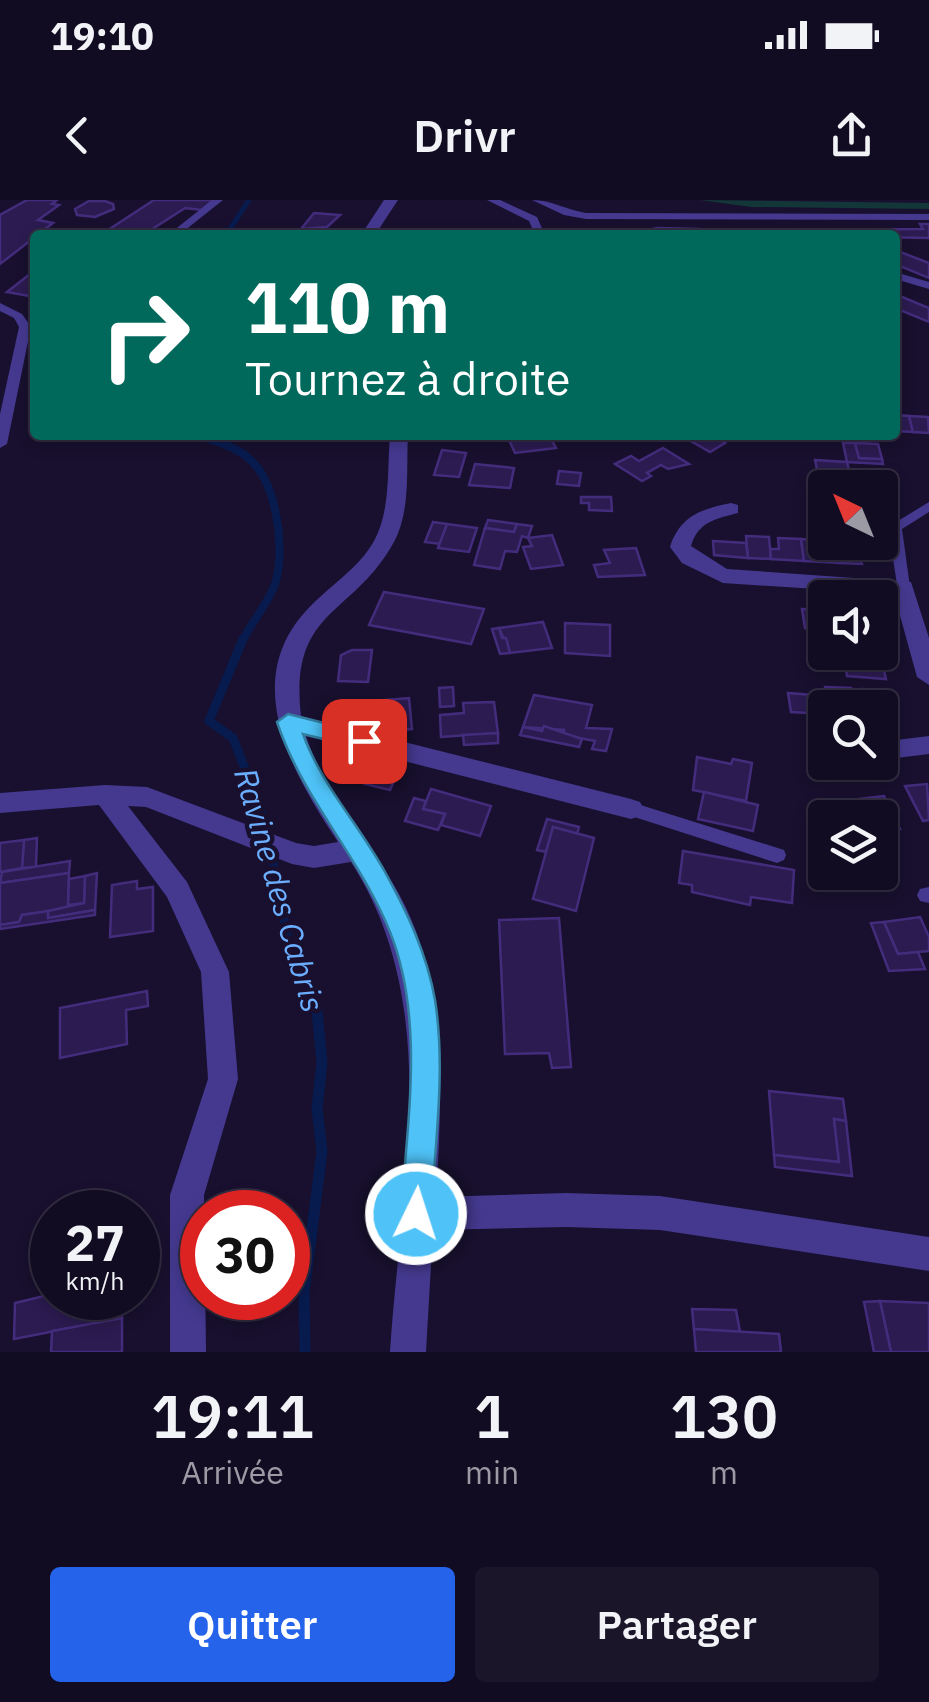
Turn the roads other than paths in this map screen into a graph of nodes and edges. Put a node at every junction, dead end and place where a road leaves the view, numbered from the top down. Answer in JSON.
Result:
{"nodes":[{"id":1,"x":218,"y":200,"type":"edge"},
{"id":2,"x":390,"y":200,"type":"edge"},
{"id":3,"x":492,"y":200,"type":"edge"},
{"id":4,"x":537,"y":200,"type":"edge"},
{"id":5,"x":929,"y":218,"type":"edge"},
{"id":6,"x":179,"y":230,"type":"edge"},
{"id":7,"x":371,"y":230,"type":"edge"},
{"id":8,"x":538,"y":230,"type":"edge"},
{"id":9,"x":900,"y":277,"type":"edge"},
{"id":10,"x":929,"y":286,"type":"edge"},
{"id":11,"x":0,"y":306,"type":"edge"},
{"id":12,"x":30,"y":325,"type":"edge"},
{"id":13,"x":399,"y":440,"type":"edge"},
{"id":14,"x":0,"y":444,"type":"edge"},
{"id":15,"x":929,"y":506,"type":"edge"},
{"id":16,"x":731,"y":509,"type":"dead end"},
{"id":17,"x":903,"y":586,"type":"junction"},
{"id":18,"x":929,"y":589,"type":"edge"},
{"id":19,"x":929,"y":677,"type":"edge"},
{"id":20,"x":288,"y":722,"type":"junction"},
{"id":21,"x":929,"y":745,"type":"edge"},
{"id":22,"x":898,"y":749,"type":"edge"},
{"id":23,"x":105,"y":795,"type":"junction"},
{"id":24,"x":0,"y":802,"type":"edge"},
{"id":25,"x":632,"y":809,"type":"joint"},
{"id":26,"x":358,"y":850,"type":"junction"},
{"id":27,"x":777,"y":855,"type":"dead end"},
{"id":28,"x":416,"y":1214,"type":"junction"},
{"id":29,"x":929,"y":1254,"type":"edge"},
{"id":30,"x":188,"y":1352,"type":"edge"},
{"id":31,"x":408,"y":1352,"type":"edge"}],
"edges":[{"from":1,"to":6,"type":"lane"},
{"from":2,"to":7,"type":"street"},
{"from":3,"to":8,"type":"lane"},
{"from":4,"to":5,"type":"lane"},
{"from":9,"to":10,"type":"lane"},
{"from":11,"to":12,"type":"lane"},
{"from":12,"to":14,"type":"lane"},
{"from":13,"to":20,"type":"street"},
{"from":15,"to":17,"type":"lane"},
{"from":16,"to":17,"type":"street"},
{"from":17,"to":18,"type":"street"},
{"from":17,"to":19,"type":"street"},
{"from":20,"to":25,"type":"street"},
{"from":20,"to":26,"type":"street"},
{"from":21,"to":22,"type":"street"},
{"from":23,"to":24,"type":"street"},
{"from":23,"to":26,"type":"street"},
{"from":23,"to":30,"type":"street"},
{"from":25,"to":27,"type":"lane"},
{"from":26,"to":28,"type":"street"},
{"from":28,"to":29,"type":"street"},
{"from":28,"to":31,"type":"street"}]}
